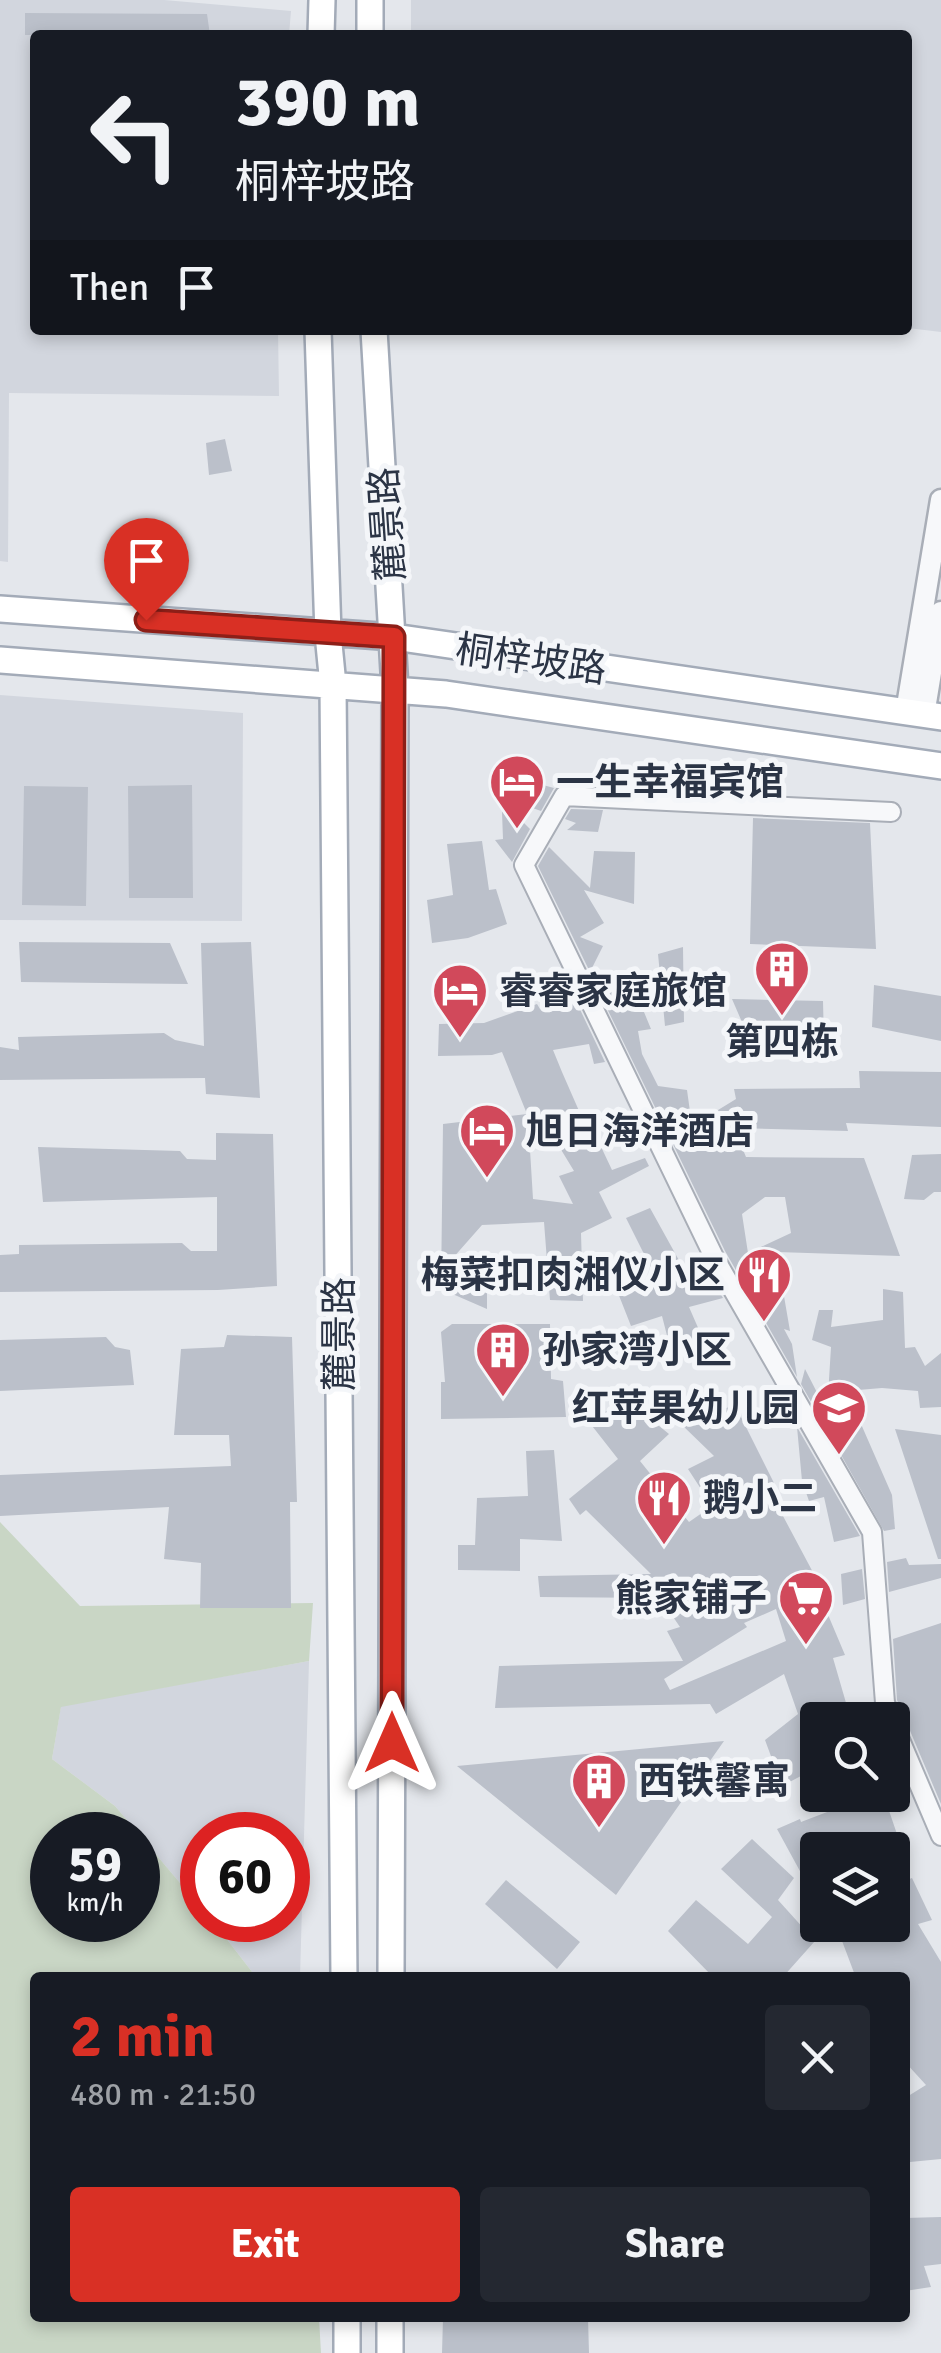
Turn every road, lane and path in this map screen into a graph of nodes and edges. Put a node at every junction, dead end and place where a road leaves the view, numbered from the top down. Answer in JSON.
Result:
{"nodes":[{"id":1,"x":322,"y":0,"type":"edge"},
{"id":2,"x":370,"y":0,"type":"edge"},
{"id":3,"x":321,"y":30,"type":"edge"},
{"id":4,"x":370,"y":30,"type":"edge"},
{"id":5,"x":318,"y":335,"type":"edge"},
{"id":6,"x":374,"y":335,"type":"edge"},
{"id":7,"x":941,"y":500,"type":"edge"},
{"id":8,"x":0,"y":610,"type":"edge"},
{"id":9,"x":941,"y":612,"type":"edge"},
{"id":10,"x":328,"y":634,"type":"junction"},
{"id":11,"x":394,"y":637,"type":"junction"},
{"id":12,"x":0,"y":660,"type":"edge"},
{"id":13,"x":334,"y":685,"type":"junction"},
{"id":14,"x":395,"y":689,"type":"junction"},
{"id":15,"x":924,"y":715,"type":"edge"},
{"id":16,"x":941,"y":766,"type":"edge"},
{"id":17,"x":891,"y":812,"type":"dead end"},
{"id":18,"x":885,"y":1702,"type":"edge"},
{"id":19,"x":910,"y":1763,"type":"edge"},
{"id":20,"x":941,"y":1836,"type":"edge"},
{"id":21,"x":344,"y":1972,"type":"edge"},
{"id":22,"x":391,"y":1972,"type":"edge"},
{"id":23,"x":346,"y":2322,"type":"edge"},
{"id":24,"x":390,"y":2322,"type":"edge"},
{"id":25,"x":347,"y":2353,"type":"edge"},
{"id":26,"x":390,"y":2353,"type":"edge"}],
"edges":[{"from":1,"to":3,"type":"main road"},
{"from":2,"to":4,"type":"main road"},
{"from":5,"to":10,"type":"main road","name":"麓景路"},
{"from":6,"to":11,"type":"main road","name":"麓景路"},
{"from":7,"to":15,"type":"street"},
{"from":8,"to":10,"type":"main road","name":"桐梓坡路"},
{"from":9,"to":15,"type":"street"},
{"from":10,"to":11,"type":"main road","name":"桐梓坡路"},
{"from":10,"to":13,"type":"main road","name":"麓景路"},
{"from":11,"to":14,"type":"main road","name":"麓景路"},
{"from":11,"to":15,"type":"main road","name":"桐梓坡路"},
{"from":12,"to":13,"type":"main road","name":"桐梓坡路"},
{"from":13,"to":14,"type":"main road","name":"桐梓坡路"},
{"from":13,"to":21,"type":"main road","name":"麓景路"},
{"from":14,"to":16,"type":"main road","name":"桐梓坡路"},
{"from":14,"to":22,"type":"main road","name":"麓景路"},
{"from":17,"to":18,"type":"street"},
{"from":19,"to":20,"type":"street"},
{"from":23,"to":25,"type":"main road"},
{"from":24,"to":26,"type":"main road"}]}
